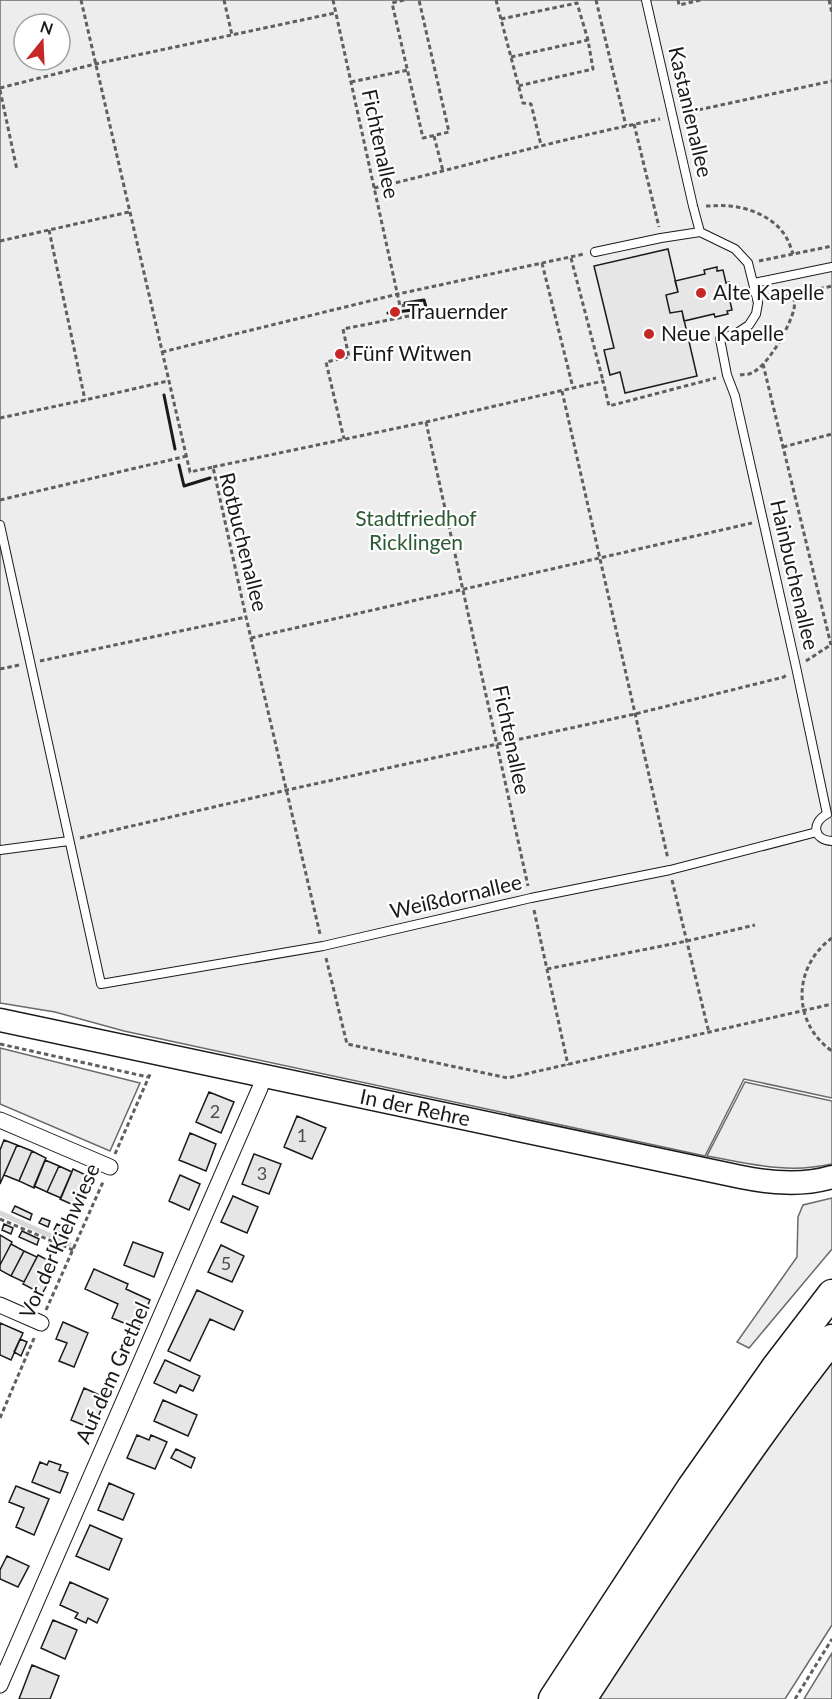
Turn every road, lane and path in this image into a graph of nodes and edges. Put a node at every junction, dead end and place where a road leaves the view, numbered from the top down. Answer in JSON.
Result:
{"nodes":[{"id":1,"x":81,"y":0,"type":"edge"},
{"id":2,"x":224,"y":0,"type":"edge"},
{"id":3,"x":333,"y":0,"type":"edge"},
{"id":4,"x":404,"y":0,"type":"edge"},
{"id":5,"x":419,"y":0,"type":"edge"},
{"id":6,"x":496,"y":0,"type":"edge"},
{"id":7,"x":596,"y":0,"type":"edge"},
{"id":8,"x":646,"y":0,"type":"edge"},
{"id":9,"x":678,"y":0,"type":"edge"},
{"id":10,"x":701,"y":0,"type":"edge"},
{"id":11,"x":829,"y":0,"type":"edge"},
{"id":12,"x":832,"y":12,"type":"edge"},
{"id":13,"x":336,"y":13,"type":"junction"},
{"id":14,"x":501,"y":19,"type":"junction"},
{"id":15,"x":232,"y":35,"type":"junction"},
{"id":16,"x":588,"y":40,"type":"junction"},
{"id":17,"x":511,"y":57,"type":"junction"},
{"id":18,"x":95,"y":64,"type":"junction"},
{"id":19,"x":408,"y":70,"type":"junction"},
{"id":20,"x":832,"y":81,"type":"edge"},
{"id":21,"x":351,"y":82,"type":"junction"},
{"id":22,"x":518,"y":86,"type":"junction"},
{"id":23,"x":0,"y":89,"type":"edge"},
{"id":24,"x":672,"y":116,"type":"junction"},
{"id":25,"x":634,"y":124,"type":"junction"},
{"id":26,"x":626,"y":126,"type":"junction"},
{"id":27,"x":434,"y":135,"type":"junction"},
{"id":28,"x":541,"y":145,"type":"junction"},
{"id":29,"x":17,"y":170,"type":"dead end"},
{"id":30,"x":443,"y":171,"type":"junction"},
{"id":31,"x":374,"y":188,"type":"junction"},
{"id":32,"x":693,"y":206,"type":"junction"},
{"id":33,"x":129,"y":212,"type":"junction"},
{"id":34,"x":49,"y":230,"type":"junction"},
{"id":35,"x":700,"y":232,"type":"junction"},
{"id":36,"x":661,"y":238,"type":"junction"},
{"id":37,"x":0,"y":241,"type":"edge"},
{"id":38,"x":832,"y":246,"type":"edge"},
{"id":39,"x":595,"y":252,"type":"joint"},
{"id":40,"x":794,"y":254,"type":"junction"},
{"id":41,"x":571,"y":257,"type":"junction"},
{"id":42,"x":542,"y":263,"type":"junction"},
{"id":43,"x":748,"y":263,"type":"junction"},
{"id":44,"x":832,"y":267,"type":"edge"},
{"id":45,"x":754,"y":284,"type":"junction"},
{"id":46,"x":832,"y":286,"type":"edge"},
{"id":47,"x":398,"y":294,"type":"junction"},
{"id":48,"x":794,"y":295,"type":"junction"},
{"id":49,"x":758,"y":303,"type":"junction"},
{"id":50,"x":162,"y":352,"type":"junction"},
{"id":51,"x":763,"y":364,"type":"junction"},
{"id":52,"x":727,"y":375,"type":"junction"},
{"id":53,"x":169,"y":380,"type":"junction"},
{"id":54,"x":603,"y":381,"type":"junction"},
{"id":55,"x":573,"y":388,"type":"junction"},
{"id":56,"x":562,"y":390,"type":"junction"},
{"id":57,"x":86,"y":400,"type":"junction"},
{"id":58,"x":0,"y":418,"type":"edge"},
{"id":59,"x":426,"y":422,"type":"junction"},
{"id":60,"x":832,"y":434,"type":"edge"},
{"id":61,"x":344,"y":440,"type":"junction"},
{"id":62,"x":783,"y":447,"type":"junction"},
{"id":63,"x":187,"y":456,"type":"junction"},
{"id":64,"x":213,"y":467,"type":"junction"},
{"id":65,"x":0,"y":500,"type":"edge"},
{"id":66,"x":762,"y":520,"type":"junction"},
{"id":67,"x":0,"y":525,"type":"edge"},
{"id":68,"x":600,"y":558,"type":"junction"},
{"id":69,"x":463,"y":590,"type":"junction"},
{"id":70,"x":246,"y":617,"type":"junction"},
{"id":71,"x":251,"y":638,"type":"junction"},
{"id":72,"x":832,"y":644,"type":"edge"},
{"id":73,"x":30,"y":663,"type":"junction"},
{"id":74,"x":796,"y":667,"type":"junction"},
{"id":75,"x":0,"y":669,"type":"edge"},
{"id":76,"x":635,"y":714,"type":"junction"},
{"id":77,"x":497,"y":745,"type":"junction"},
{"id":78,"x":287,"y":790,"type":"junction"},
{"id":79,"x":829,"y":814,"type":"edge"},
{"id":80,"x":817,"y":832,"type":"junction"},
{"id":81,"x":69,"y":841,"type":"junction"},
{"id":82,"x":832,"y":841,"type":"edge"},
{"id":83,"x":0,"y":850,"type":"edge"},
{"id":84,"x":670,"y":870,"type":"junction"},
{"id":85,"x":531,"y":898,"type":"junction"},
{"id":86,"x":755,"y":925,"type":"dead end"},
{"id":87,"x":832,"y":938,"type":"edge"},
{"id":88,"x":687,"y":941,"type":"junction"},
{"id":89,"x":323,"y":946,"type":"junction"},
{"id":90,"x":547,"y":969,"type":"junction"},
{"id":91,"x":832,"y":1004,"type":"edge"},
{"id":92,"x":803,"y":1010,"type":"junction"},
{"id":93,"x":0,"y":1020,"type":"edge"},
{"id":94,"x":709,"y":1033,"type":"junction"},
{"id":95,"x":0,"y":1044,"type":"edge"},
{"id":96,"x":832,"y":1051,"type":"edge"},
{"id":97,"x":568,"y":1065,"type":"junction"},
{"id":98,"x":264,"y":1076,"type":"junction"},
{"id":99,"x":1,"y":1124,"type":"edge"},
{"id":100,"x":110,"y":1167,"type":"junction"},
{"id":101,"x":832,"y":1177,"type":"edge"},
{"id":102,"x":0,"y":1219,"type":"edge"},
{"id":103,"x":73,"y":1250,"type":"junction"},
{"id":104,"x":832,"y":1294,"type":"edge"},
{"id":105,"x":0,"y":1305,"type":"edge"},
{"id":106,"x":41,"y":1323,"type":"junction"},
{"id":107,"x":832,"y":1339,"type":"edge"},
{"id":108,"x":0,"y":1418,"type":"edge"},
{"id":109,"x":832,"y":1639,"type":"edge"},
{"id":110,"x":0,"y":1685,"type":"edge"},
{"id":111,"x":554,"y":1699,"type":"edge"},
{"id":112,"x":582,"y":1699,"type":"edge"},
{"id":113,"x":795,"y":1699,"type":"edge"}],
"edges":[{"from":1,"to":18,"type":"path"},
{"from":2,"to":15,"type":"path"},
{"from":3,"to":13,"type":"path","name":"Fichtenallee"},
{"from":4,"to":19,"type":"path"},
{"from":5,"to":27,"type":"path"},
{"from":6,"to":14,"type":"path"},
{"from":7,"to":26,"type":"path"},
{"from":8,"to":24,"type":"lane","name":"Kastanienallee"},
{"from":9,"to":10,"type":"path"},
{"from":11,"to":12,"type":"path"},
{"from":13,"to":15,"type":"path"},
{"from":13,"to":21,"type":"path","name":"Fichtenallee"},
{"from":14,"to":16,"type":"path"},
{"from":14,"to":17,"type":"path"},
{"from":15,"to":18,"type":"path"},
{"from":16,"to":17,"type":"path"},
{"from":16,"to":22,"type":"path"},
{"from":17,"to":22,"type":"path"},
{"from":18,"to":23,"type":"path"},
{"from":18,"to":33,"type":"path"},
{"from":19,"to":21,"type":"path"},
{"from":19,"to":27,"type":"path"},
{"from":20,"to":24,"type":"path"},
{"from":21,"to":31,"type":"path","name":"Fichtenallee"},
{"from":22,"to":28,"type":"path"},
{"from":23,"to":29,"type":"path"},
{"from":24,"to":25,"type":"path"},
{"from":24,"to":32,"type":"lane","name":"Kastanienallee"},
{"from":25,"to":26,"type":"path"},
{"from":25,"to":36,"type":"path"},
{"from":26,"to":28,"type":"path"},
{"from":27,"to":30,"type":"path"},
{"from":28,"to":30,"type":"path"},
{"from":30,"to":31,"type":"path"},
{"from":31,"to":47,"type":"path","name":"Fichtenallee"},
{"from":32,"to":35,"type":"lane","name":"Kastanienallee"},
{"from":32,"to":40,"type":"path"},
{"from":33,"to":34,"type":"path"},
{"from":33,"to":50,"type":"path"},
{"from":34,"to":37,"type":"path"},
{"from":34,"to":57,"type":"path"},
{"from":35,"to":36,"type":"lane"},
{"from":35,"to":43,"type":"lane"},
{"from":36,"to":39,"type":"lane"},
{"from":38,"to":40,"type":"path"},
{"from":39,"to":41,"type":"path"},
{"from":40,"to":43,"type":"path"},
{"from":41,"to":42,"type":"path"},
{"from":41,"to":54,"type":"path"},
{"from":42,"to":47,"type":"path"},
{"from":42,"to":55,"type":"path"},
{"from":43,"to":45,"type":"lane"},
{"from":44,"to":45,"type":"lane"},
{"from":45,"to":49,"type":"lane"},
{"from":46,"to":48,"type":"path"},
{"from":47,"to":50,"type":"path"},
{"from":47,"to":61,"type":"path"},
{"from":48,"to":49,"type":"path"},
{"from":48,"to":51,"type":"path"},
{"from":49,"to":52,"type":"lane","name":"Hainbuchenallee"},
{"from":50,"to":53,"type":"path"},
{"from":51,"to":52,"type":"path"},
{"from":51,"to":62,"type":"path"},
{"from":52,"to":54,"type":"path"},
{"from":52,"to":66,"type":"lane","name":"Hainbuchenallee"},
{"from":53,"to":57,"type":"path"},
{"from":53,"to":63,"type":"path"},
{"from":54,"to":55,"type":"path"},
{"from":55,"to":56,"type":"path"},
{"from":56,"to":59,"type":"path"},
{"from":56,"to":68,"type":"path"},
{"from":57,"to":58,"type":"path"},
{"from":59,"to":61,"type":"path"},
{"from":59,"to":69,"type":"path","name":"Fichtenallee"},
{"from":60,"to":62,"type":"path"},
{"from":61,"to":64,"type":"path"},
{"from":62,"to":72,"type":"path"},
{"from":63,"to":64,"type":"path","name":"Rotbuchenallee"},
{"from":63,"to":65,"type":"path"},
{"from":64,"to":70,"type":"path","name":"Rotbuchenallee"},
{"from":66,"to":68,"type":"path"},
{"from":66,"to":74,"type":"lane","name":"Hainbuchenallee"},
{"from":67,"to":73,"type":"lane"},
{"from":68,"to":69,"type":"path"},
{"from":68,"to":76,"type":"path"},
{"from":69,"to":71,"type":"path"},
{"from":69,"to":77,"type":"path","name":"Fichtenallee"},
{"from":70,"to":71,"type":"path","name":"Rotbuchenallee"},
{"from":70,"to":73,"type":"path"},
{"from":71,"to":78,"type":"path","name":"Rotbuchenallee"},
{"from":72,"to":74,"type":"path"},
{"from":73,"to":75,"type":"path"},
{"from":73,"to":81,"type":"lane"},
{"from":74,"to":76,"type":"path"},
{"from":74,"to":79,"type":"lane","name":"Hainbuchenallee"},
{"from":76,"to":77,"type":"path"},
{"from":76,"to":84,"type":"path"},
{"from":77,"to":78,"type":"path"},
{"from":77,"to":85,"type":"path","name":"Fichtenallee"},
{"from":78,"to":81,"type":"path"},
{"from":78,"to":89,"type":"path","name":"Rotbuchenallee"},
{"from":79,"to":80,"type":"lane","name":"Hainbuchenallee"},
{"from":80,"to":82,"type":"lane"},
{"from":80,"to":84,"type":"lane","name":"Weißdornallee"},
{"from":81,"to":83,"type":"lane"},
{"from":81,"to":89,"type":"lane","name":"Weißdornallee"},
{"from":84,"to":85,"type":"lane","name":"Weißdornallee"},
{"from":84,"to":88,"type":"path"},
{"from":85,"to":89,"type":"lane","name":"Weißdornallee"},
{"from":85,"to":90,"type":"path","name":"Fichtenallee"},
{"from":86,"to":88,"type":"path"},
{"from":87,"to":92,"type":"path"},
{"from":88,"to":90,"type":"path"},
{"from":88,"to":94,"type":"path"},
{"from":89,"to":97,"type":"path","name":"Rotbuchenallee"},
{"from":90,"to":97,"type":"path","name":"Fichtenallee"},
{"from":91,"to":92,"type":"path"},
{"from":92,"to":94,"type":"path"},
{"from":92,"to":96,"type":"path"},
{"from":93,"to":98,"type":"street","name":"In der Rehre"},
{"from":94,"to":97,"type":"path"},
{"from":95,"to":100,"type":"path","name":"Vor der Kiehwiese"},
{"from":98,"to":101,"type":"street","name":"In der Rehre"},
{"from":98,"to":110,"type":"street","name":"Auf dem Grethel"},
{"from":99,"to":100,"type":"street"},
{"from":100,"to":103,"type":"path","name":"Vor der Kiehwiese"},
{"from":102,"to":103,"type":"path"},
{"from":103,"to":106,"type":"path","name":"Vor der Kiehwiese"},
{"from":104,"to":111,"type":"highway"},
{"from":105,"to":106,"type":"street"},
{"from":106,"to":108,"type":"path","name":"Vor der Kiehwiese"},
{"from":107,"to":112,"type":"highway"},
{"from":109,"to":113,"type":"path"}]}
